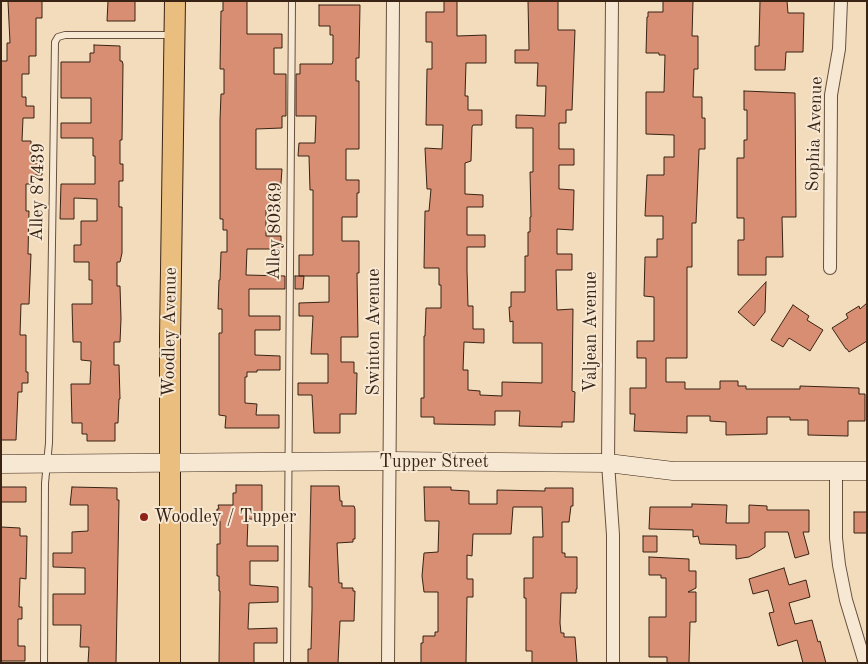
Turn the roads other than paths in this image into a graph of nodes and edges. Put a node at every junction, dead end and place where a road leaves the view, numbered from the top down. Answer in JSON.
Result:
{"nodes":[{"id":1,"x":175,"y":1,"type":"edge"},
{"id":2,"x":292,"y":1,"type":"edge"},
{"id":3,"x":394,"y":1,"type":"edge"},
{"id":4,"x":612,"y":1,"type":"edge"},
{"id":5,"x":841,"y":1,"type":"edge"},
{"id":6,"x":175,"y":34,"type":"junction"},
{"id":7,"x":830,"y":268,"type":"dead end"},
{"id":8,"x":288,"y":462,"type":"junction"},
{"id":9,"x":390,"y":462,"type":"junction"},
{"id":10,"x":169,"y":463,"type":"junction"},
{"id":11,"x":608,"y":463,"type":"junction"},
{"id":12,"x":1,"y":464,"type":"edge"},
{"id":13,"x":47,"y":464,"type":"junction"},
{"id":14,"x":836,"y":471,"type":"junction"},
{"id":15,"x":867,"y":471,"type":"edge"},
{"id":16,"x":44,"y":663,"type":"edge"},
{"id":17,"x":170,"y":663,"type":"edge"},
{"id":18,"x":287,"y":663,"type":"edge"},
{"id":19,"x":388,"y":663,"type":"edge"},
{"id":20,"x":613,"y":663,"type":"edge"},
{"id":21,"x":865,"y":663,"type":"edge"}],
"edges":[{"from":1,"to":6,"type":"main road","name":"Woodley Avenue"},
{"from":2,"to":8,"type":"lane","name":"Alley 80369"},
{"from":3,"to":9,"type":"street","name":"Swinton Avenue"},
{"from":4,"to":11,"type":"street","name":"Valjean Avenue"},
{"from":5,"to":7,"type":"street","name":"Sophia Avenue"},
{"from":6,"to":10,"type":"main road","name":"Woodley Avenue"},
{"from":6,"to":13,"type":"lane","name":"Alley 87439"},
{"from":8,"to":9,"type":"street","name":"Tupper Street"},
{"from":8,"to":10,"type":"street","name":"Tupper Street"},
{"from":8,"to":18,"type":"lane","name":"Alley 80369"},
{"from":9,"to":11,"type":"street","name":"Tupper Street"},
{"from":9,"to":19,"type":"street","name":"Swinton Avenue"},
{"from":10,"to":13,"type":"street","name":"Tupper Street"},
{"from":10,"to":17,"type":"main road","name":"Woodley Avenue"},
{"from":11,"to":14,"type":"street","name":"Tupper Street"},
{"from":11,"to":20,"type":"street","name":"Valjean Avenue"},
{"from":12,"to":13,"type":"street","name":"Tupper Street"},
{"from":13,"to":16,"type":"lane"},
{"from":14,"to":15,"type":"street","name":"Tupper Street"},
{"from":14,"to":21,"type":"street"}]}
